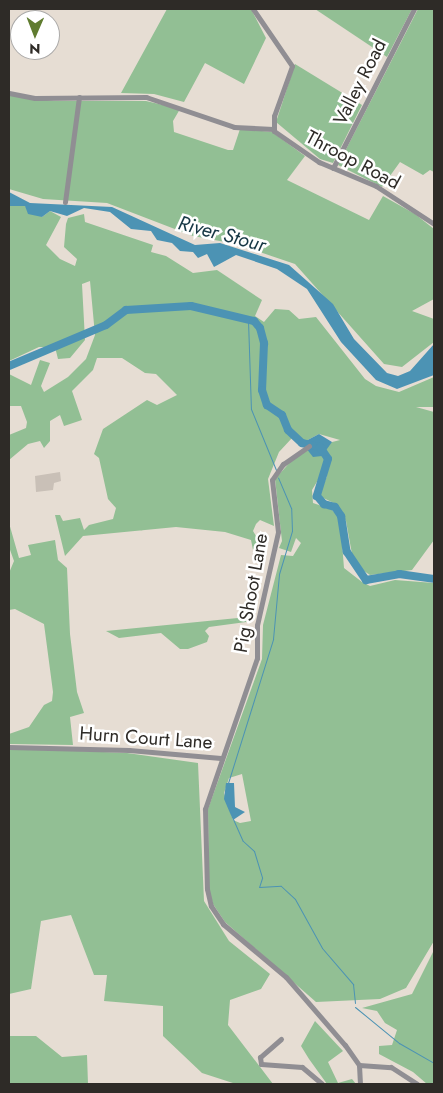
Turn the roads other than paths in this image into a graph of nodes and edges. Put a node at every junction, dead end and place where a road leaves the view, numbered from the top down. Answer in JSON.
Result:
{"nodes":[{"id":1,"x":253,"y":9,"type":"edge"},
{"id":2,"x":414,"y":9,"type":"edge"},
{"id":3,"x":9,"y":93,"type":"edge"},
{"id":4,"x":79,"y":97,"type":"junction"},
{"id":5,"x":273,"y":130,"type":"junction"},
{"id":6,"x":333,"y":168,"type":"junction"},
{"id":7,"x":65,"y":202,"type":"dead end"},
{"id":8,"x":434,"y":224,"type":"edge"},
{"id":9,"x":310,"y":446,"type":"dead end"},
{"id":10,"x":9,"y":746,"type":"edge"},
{"id":11,"x":221,"y":758,"type":"junction"},
{"id":12,"x":281,"y":1039,"type":"dead end"},
{"id":13,"x":359,"y":1065,"type":"junction"},
{"id":14,"x":322,"y":1084,"type":"edge"},
{"id":15,"x":360,"y":1084,"type":"edge"},
{"id":16,"x":417,"y":1084,"type":"edge"}],
"edges":[{"from":1,"to":5,"type":"street"},
{"from":2,"to":6,"type":"street","name":"Valley Road"},
{"from":3,"to":4,"type":"street"},
{"from":4,"to":5,"type":"street"},
{"from":4,"to":7,"type":"street"},
{"from":5,"to":6,"type":"street","name":"Throop Road"},
{"from":6,"to":8,"type":"street","name":"Throop Road"},
{"from":9,"to":11,"type":"street","name":"Pig Shoot Lane"},
{"from":10,"to":11,"type":"street","name":"Hurn Court Lane"},
{"from":11,"to":13,"type":"street","name":"Hurn Court Lane"},
{"from":12,"to":14,"type":"street"},
{"from":13,"to":15,"type":"street"},
{"from":13,"to":16,"type":"street"}]}
